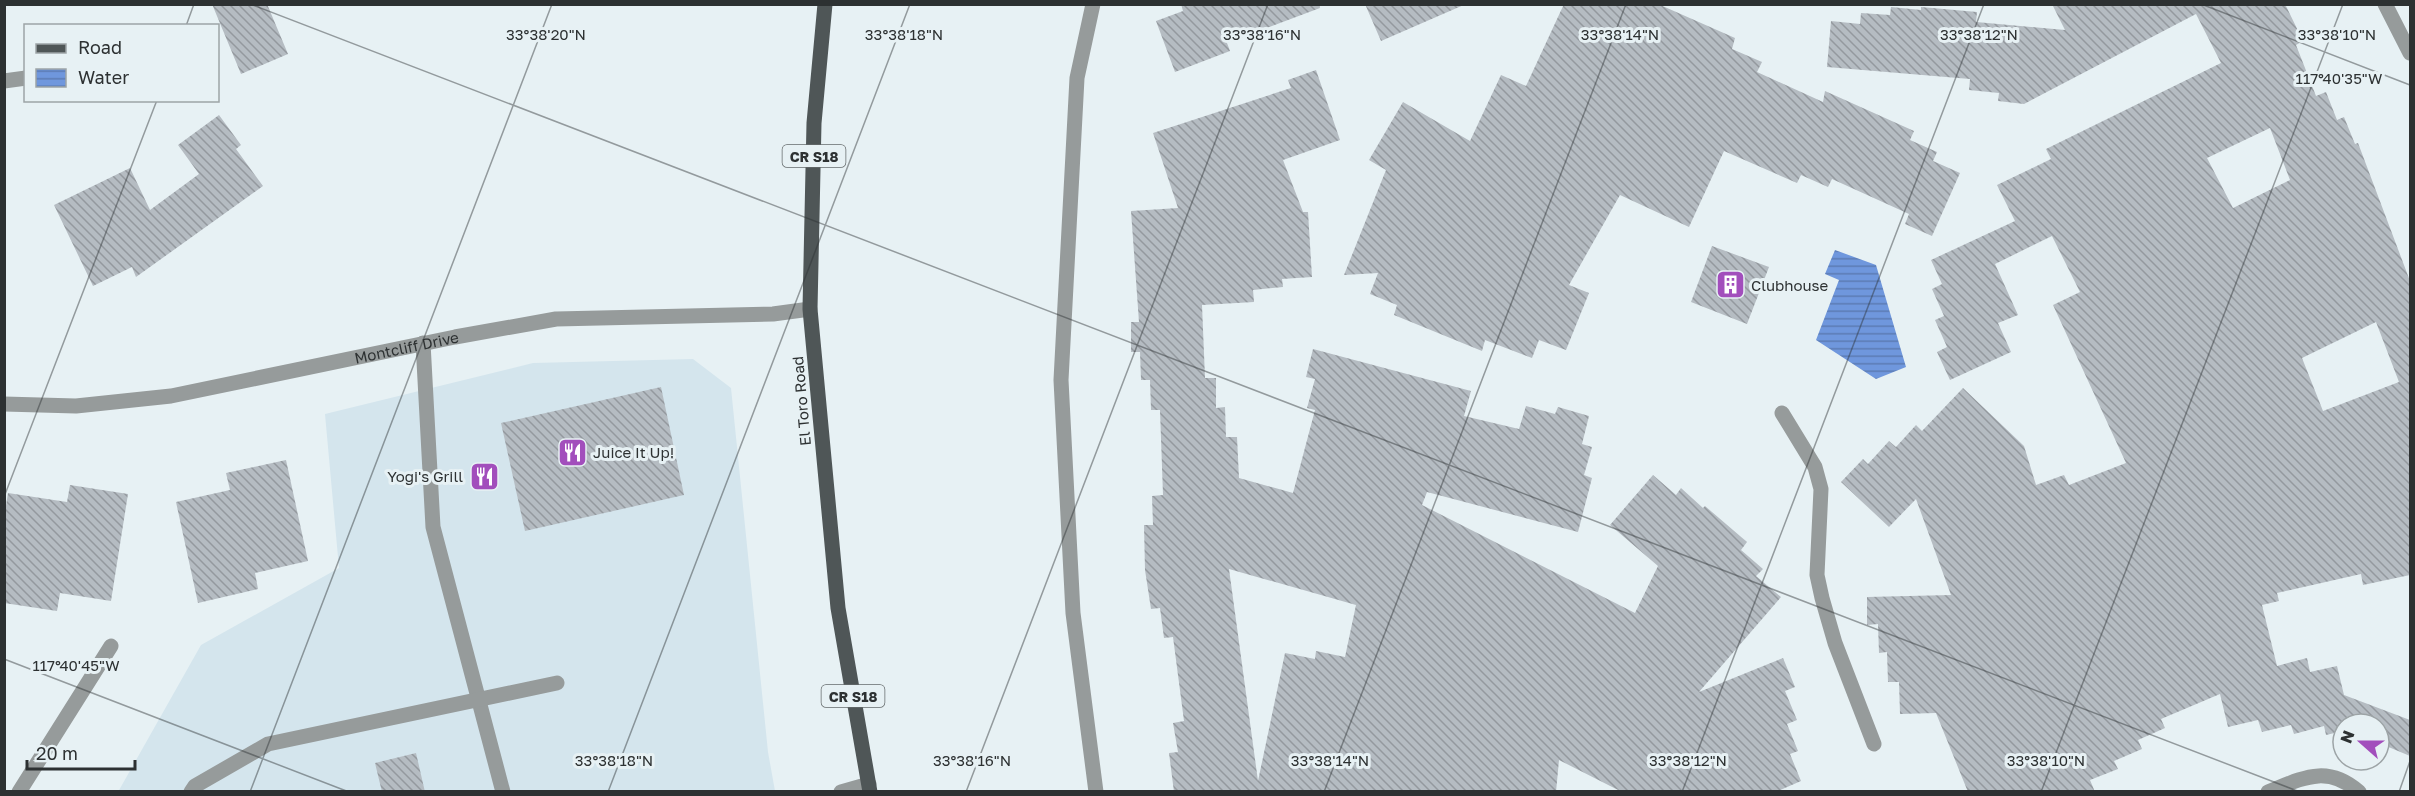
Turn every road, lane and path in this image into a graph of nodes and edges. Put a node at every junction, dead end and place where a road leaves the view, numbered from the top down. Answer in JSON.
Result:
{"nodes":[{"id":1,"x":825,"y":4,"type":"edge"},
{"id":2,"x":1093,"y":4,"type":"edge"},
{"id":3,"x":2385,"y":4,"type":"edge"},
{"id":4,"x":2410,"y":53,"type":"edge"},
{"id":5,"x":24,"y":78,"type":"edge"},
{"id":6,"x":4,"y":81,"type":"edge"},
{"id":7,"x":810,"y":309,"type":"junction"},
{"id":8,"x":423,"y":343,"type":"junction"},
{"id":9,"x":4,"y":404,"type":"edge"},
{"id":10,"x":1782,"y":413,"type":"dead end"},
{"id":11,"x":111,"y":646,"type":"dead end"},
{"id":12,"x":557,"y":683,"type":"dead end"},
{"id":13,"x":478,"y":698,"type":"junction"},
{"id":14,"x":1874,"y":744,"type":"dead end"},
{"id":15,"x":869,"y":788,"type":"edge"},
{"id":16,"x":20,"y":792,"type":"edge"},
{"id":17,"x":191,"y":792,"type":"edge"},
{"id":18,"x":503,"y":792,"type":"edge"},
{"id":19,"x":841,"y":792,"type":"edge"},
{"id":20,"x":1096,"y":792,"type":"edge"},
{"id":21,"x":2268,"y":792,"type":"edge"},
{"id":22,"x":2359,"y":792,"type":"edge"}],
"edges":[{"from":1,"to":7,"type":"main road","name":"El Toro Road","number":"CR S18"},
{"from":2,"to":20,"type":"street"},
{"from":3,"to":4,"type":"street"},
{"from":5,"to":6,"type":"street"},
{"from":7,"to":8,"type":"street","name":"Montcliff Drive"},
{"from":7,"to":15,"type":"main road","name":"El Toro Road","number":"CR S18"},
{"from":8,"to":9,"type":"street","name":"Montcliff Drive"},
{"from":8,"to":13,"type":"street"},
{"from":10,"to":14,"type":"street"},
{"from":11,"to":16,"type":"street"},
{"from":12,"to":13,"type":"street"},
{"from":13,"to":17,"type":"street"},
{"from":13,"to":18,"type":"street"},
{"from":15,"to":19,"type":"street"},
{"from":21,"to":22,"type":"street"}]}
